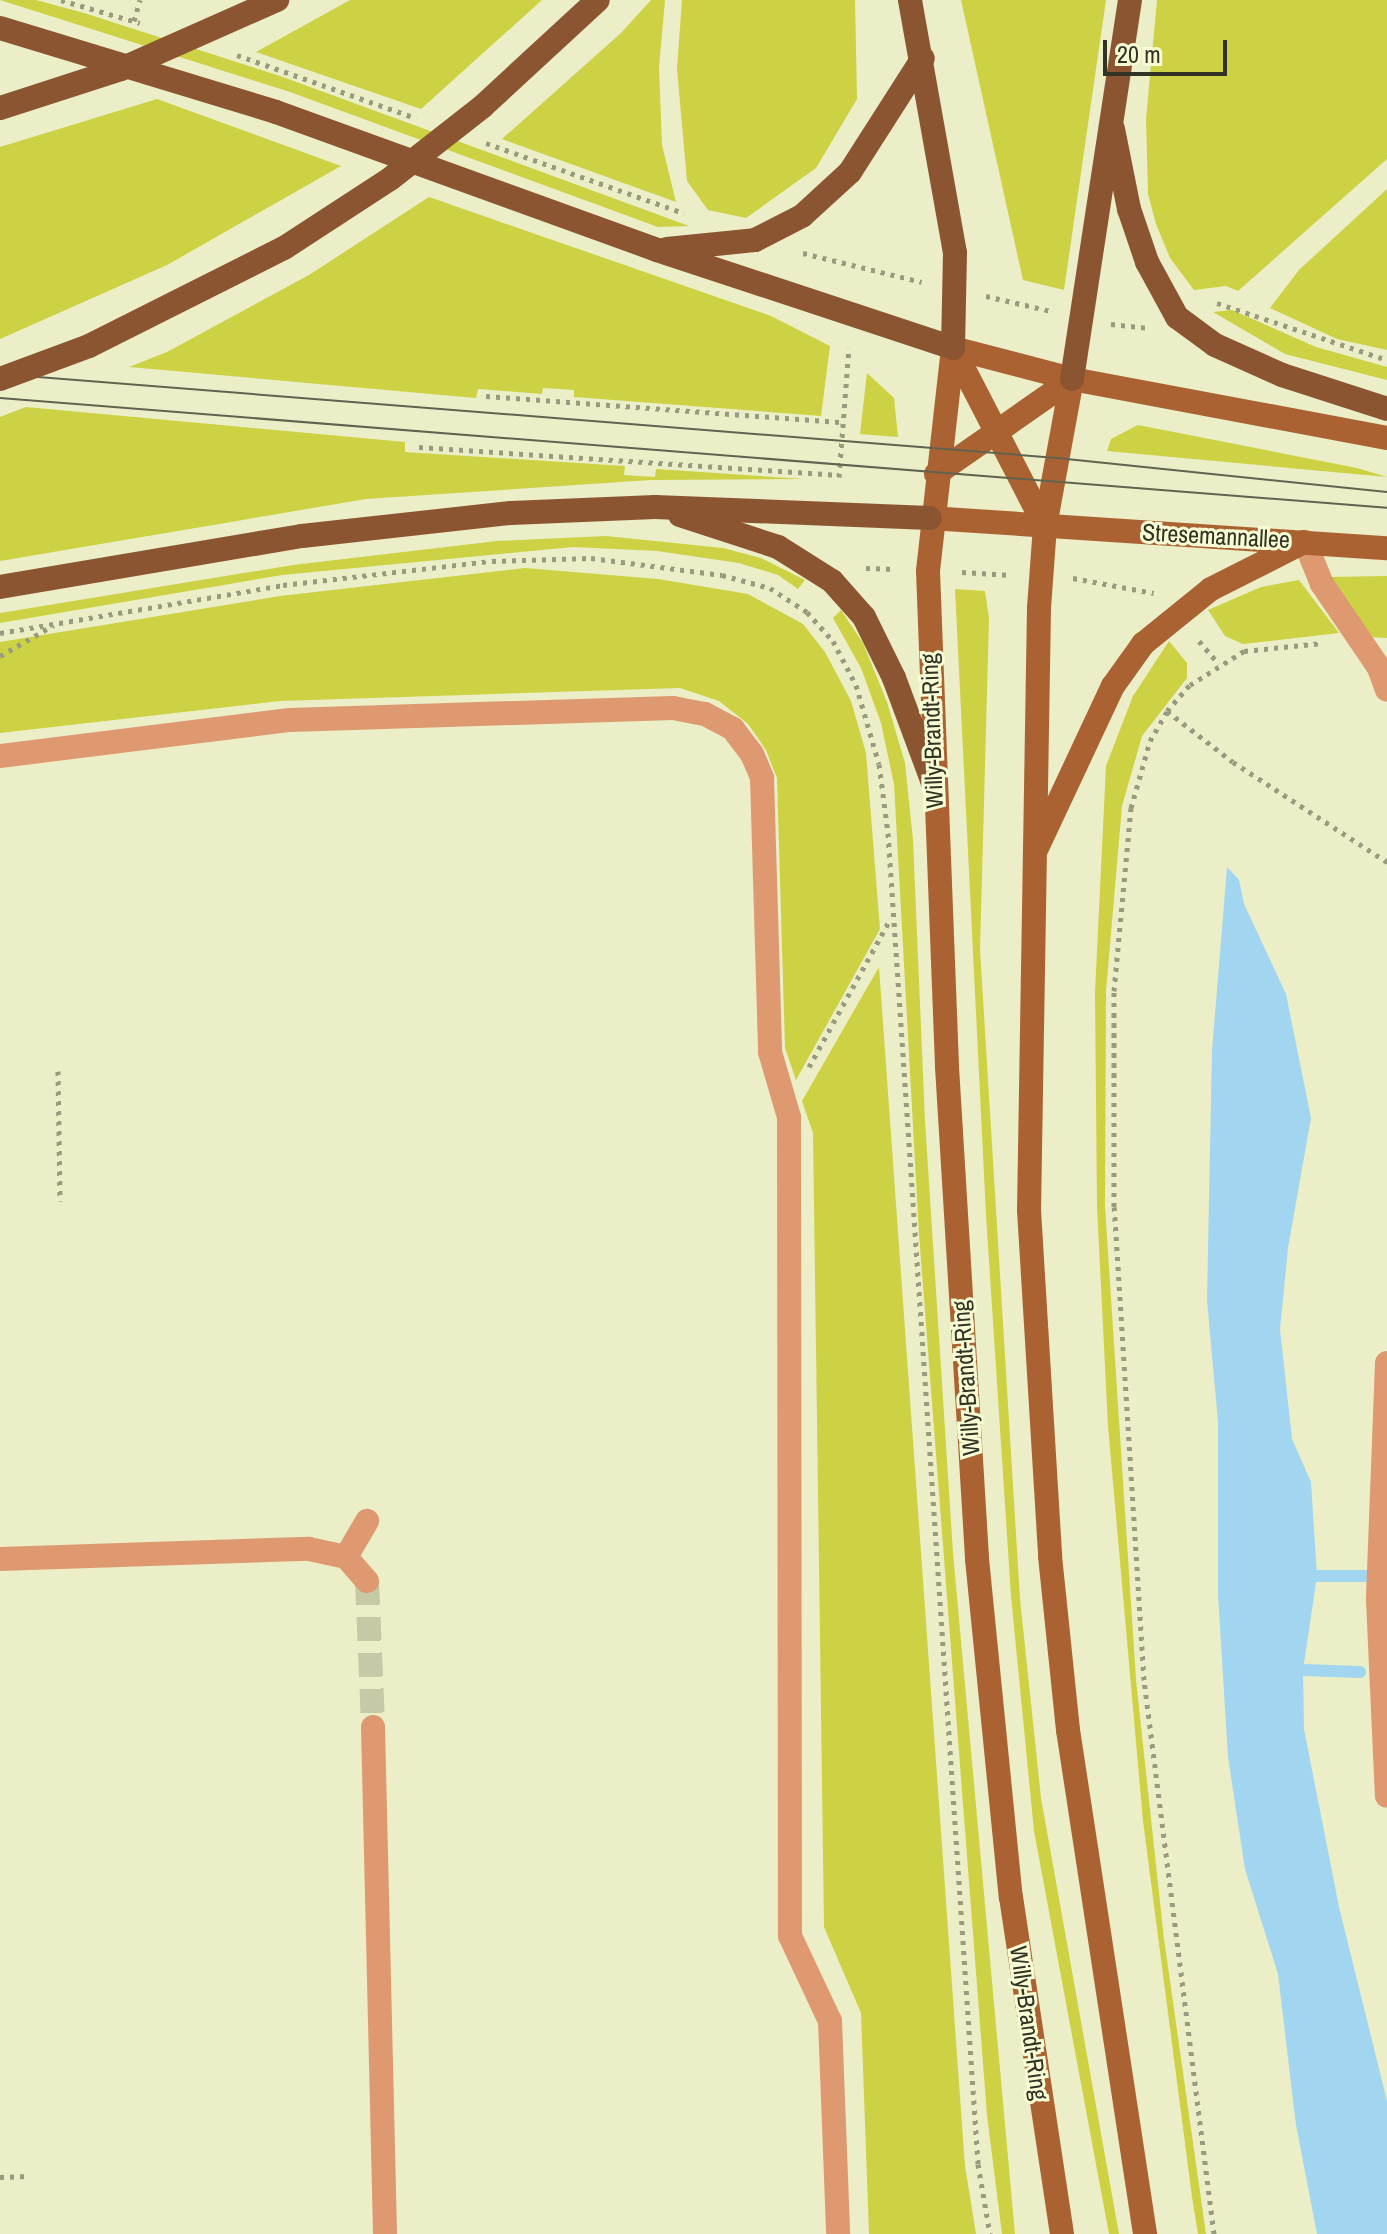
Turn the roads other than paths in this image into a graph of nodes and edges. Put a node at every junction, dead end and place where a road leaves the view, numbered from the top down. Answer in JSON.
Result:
{"nodes":[{"id":1,"x":277,"y":0,"type":"edge"},
{"id":2,"x":598,"y":0,"type":"edge"},
{"id":3,"x":910,"y":0,"type":"edge"},
{"id":4,"x":1130,"y":0,"type":"edge"},
{"id":5,"x":0,"y":28,"type":"edge"},
{"id":6,"x":923,"y":58,"type":"junction"},
{"id":7,"x":0,"y":108,"type":"edge"},
{"id":8,"x":1113,"y":129,"type":"junction"},
{"id":9,"x":657,"y":250,"type":"junction"},
{"id":10,"x":953,"y":348,"type":"junction"},
{"id":11,"x":0,"y":379,"type":"edge"},
{"id":12,"x":1072,"y":379,"type":"junction"},
{"id":13,"x":1387,"y":409,"type":"edge"},
{"id":14,"x":995,"y":431,"type":"junction"},
{"id":15,"x":1387,"y":438,"type":"edge"},
{"id":16,"x":936,"y":474,"type":"junction"},
{"id":17,"x":655,"y":507,"type":"junction"},
{"id":18,"x":930,"y":518,"type":"junction"},
{"id":19,"x":1045,"y":526,"type":"junction"},
{"id":20,"x":1305,"y":542,"type":"junction"},
{"id":21,"x":1387,"y":548,"type":"edge"},
{"id":22,"x":0,"y":587,"type":"edge"},
{"id":23,"x":1387,"y":690,"type":"edge"},
{"id":24,"x":0,"y":756,"type":"edge"},
{"id":25,"x":933,"y":783,"type":"junction"},
{"id":26,"x":1033,"y":858,"type":"junction"},
{"id":27,"x":1387,"y":1363,"type":"edge"},
{"id":28,"x":367,"y":1521,"type":"dead end"},
{"id":29,"x":346,"y":1557,"type":"junction"},
{"id":30,"x":0,"y":1559,"type":"edge"},
{"id":31,"x":367,"y":1581,"type":"tunnel mouth"},
{"id":32,"x":373,"y":1727,"type":"tunnel mouth"},
{"id":33,"x":1387,"y":1796,"type":"edge"},
{"id":34,"x":385,"y":2234,"type":"edge"},
{"id":35,"x":838,"y":2234,"type":"edge"},
{"id":36,"x":1062,"y":2234,"type":"edge"},
{"id":37,"x":1145,"y":2234,"type":"edge"}],
"edges":[{"from":1,"to":7,"type":"highway","bridge":true},
{"from":2,"to":11,"type":"highway","bridge":true},
{"from":3,"to":6,"type":"highway"},
{"from":4,"to":8,"type":"highway"},
{"from":5,"to":9,"type":"highway"},
{"from":6,"to":9,"type":"highway"},
{"from":6,"to":10,"type":"highway"},
{"from":8,"to":12,"type":"highway"},
{"from":8,"to":13,"type":"highway"},
{"from":9,"to":10,"type":"highway"},
{"from":10,"to":12,"type":"main road"},
{"from":10,"to":14,"type":"main road"},
{"from":10,"to":16,"type":"main road","name":"Willy-Brandt-Ring"},
{"from":12,"to":14,"type":"main road"},
{"from":12,"to":15,"type":"main road"},
{"from":12,"to":19,"type":"main road"},
{"from":14,"to":16,"type":"main road"},
{"from":14,"to":19,"type":"main road"},
{"from":16,"to":18,"type":"main road","name":"Willy-Brandt-Ring"},
{"from":17,"to":18,"type":"highway"},
{"from":17,"to":22,"type":"highway"},
{"from":17,"to":25,"type":"highway"},
{"from":18,"to":19,"type":"main road","name":"Stresemannallee"},
{"from":18,"to":25,"type":"main road","name":"Willy-Brandt-Ring"},
{"from":19,"to":20,"type":"main road","name":"Stresemannallee"},
{"from":19,"to":26,"type":"main road"},
{"from":20,"to":21,"type":"main road","name":"Stresemannallee"},
{"from":20,"to":23,"type":"lane"},
{"from":20,"to":26,"type":"main road"},
{"from":24,"to":35,"type":"lane"},
{"from":25,"to":36,"type":"main road","name":"Willy-Brandt-Ring"},
{"from":26,"to":37,"type":"main road"},
{"from":27,"to":33,"type":"lane"},
{"from":28,"to":29,"type":"lane"},
{"from":29,"to":30,"type":"lane"},
{"from":29,"to":31,"type":"lane"},
{"from":32,"to":34,"type":"lane"}]}
